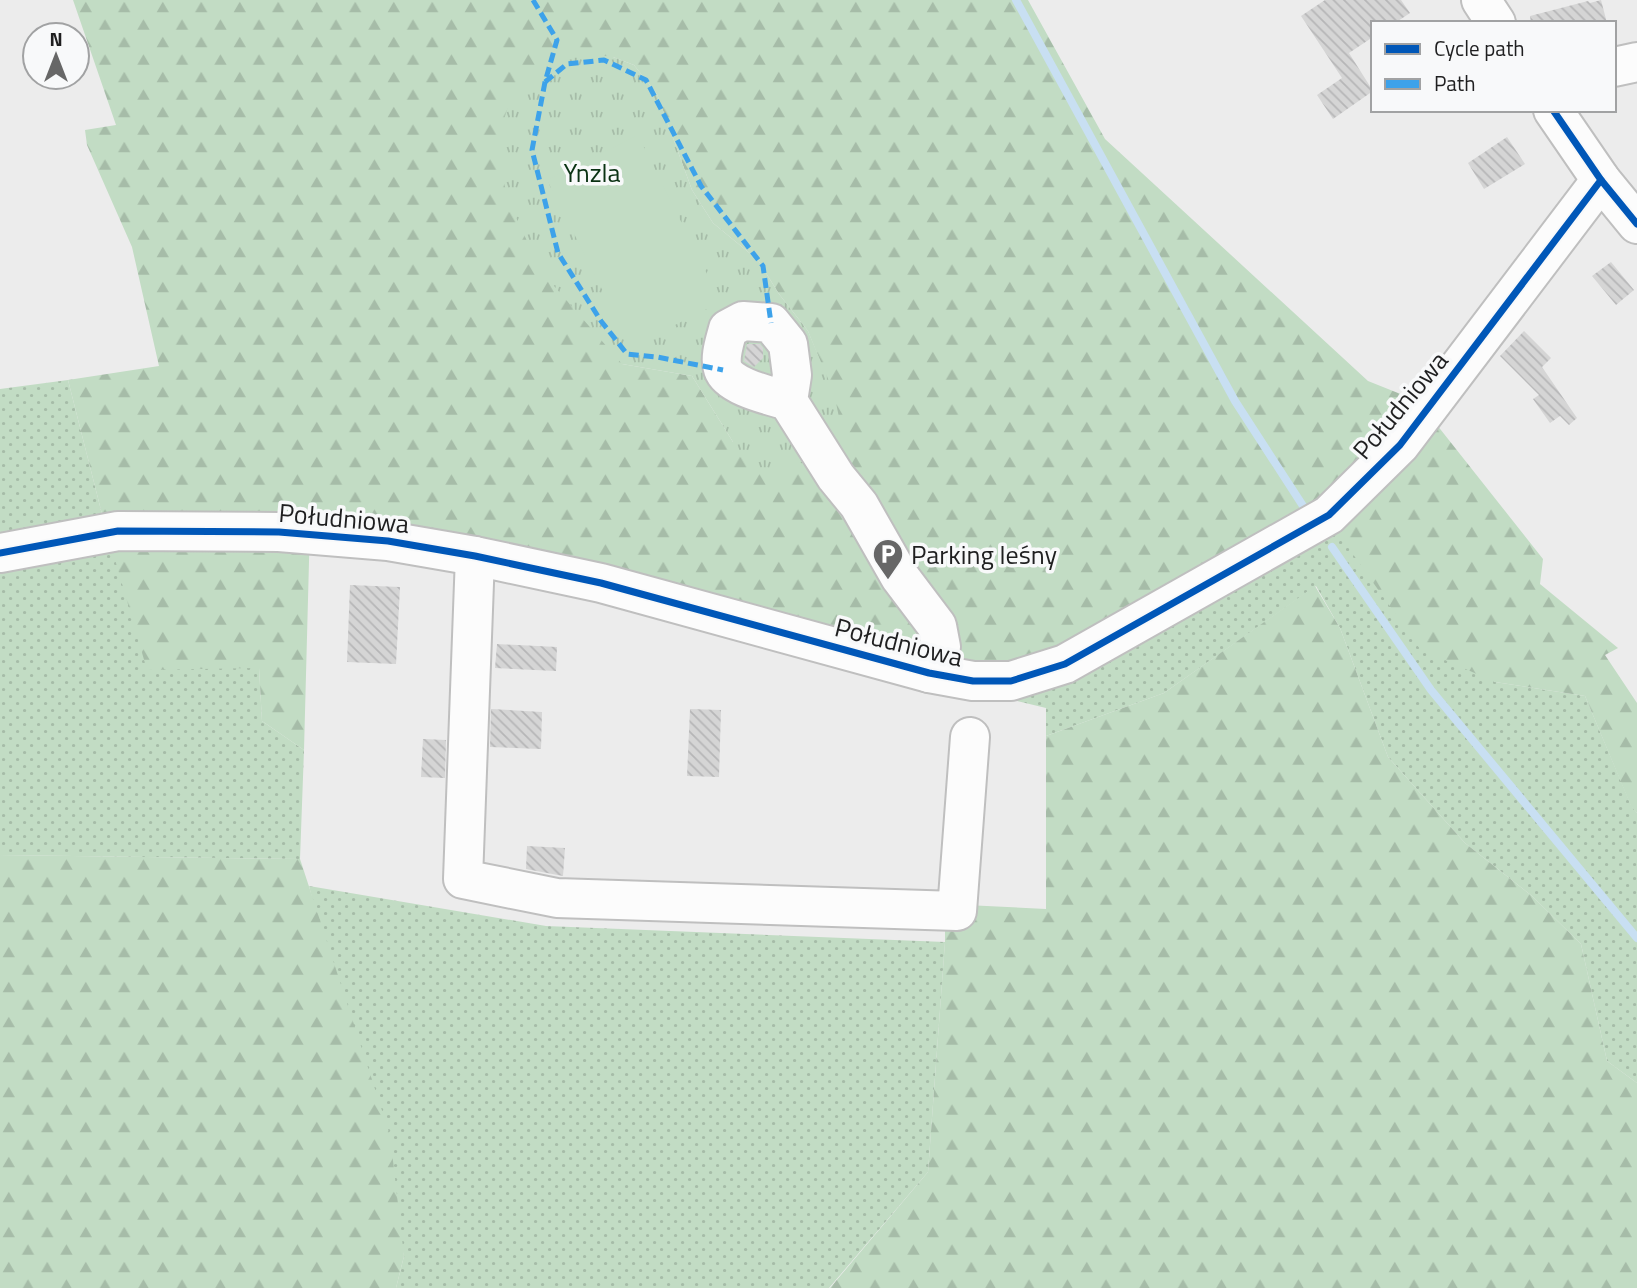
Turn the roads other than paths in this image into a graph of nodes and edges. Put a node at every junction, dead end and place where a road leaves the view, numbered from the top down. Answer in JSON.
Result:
{"nodes":[{"id":1,"x":1481,"y":0,"type":"edge"},
{"id":2,"x":1495,"y":21,"type":"edge"},
{"id":3,"x":1637,"y":62,"type":"edge"},
{"id":4,"x":1616,"y":67,"type":"edge"},
{"id":5,"x":1554,"y":112,"type":"edge"},
{"id":6,"x":1601,"y":180,"type":"junction"},
{"id":7,"x":1637,"y":224,"type":"edge"},
{"id":8,"x":788,"y":401,"type":"dead end"},
{"id":9,"x":0,"y":554,"type":"edge"},
{"id":10,"x":475,"y":556,"type":"junction"},
{"id":11,"x":929,"y":673,"type":"junction"},
{"id":12,"x":970,"y":737,"type":"dead end"}],
"edges":[{"from":1,"to":2,"type":"street"},
{"from":3,"to":4,"type":"street"},
{"from":5,"to":6,"type":"street"},
{"from":6,"to":7,"type":"street"},
{"from":6,"to":11,"type":"street","name":"Południowa"},
{"from":8,"to":11,"type":"street"},
{"from":9,"to":10,"type":"street","name":"Południowa"},
{"from":10,"to":11,"type":"street","name":"Południowa"},
{"from":10,"to":12,"type":"street"}]}
